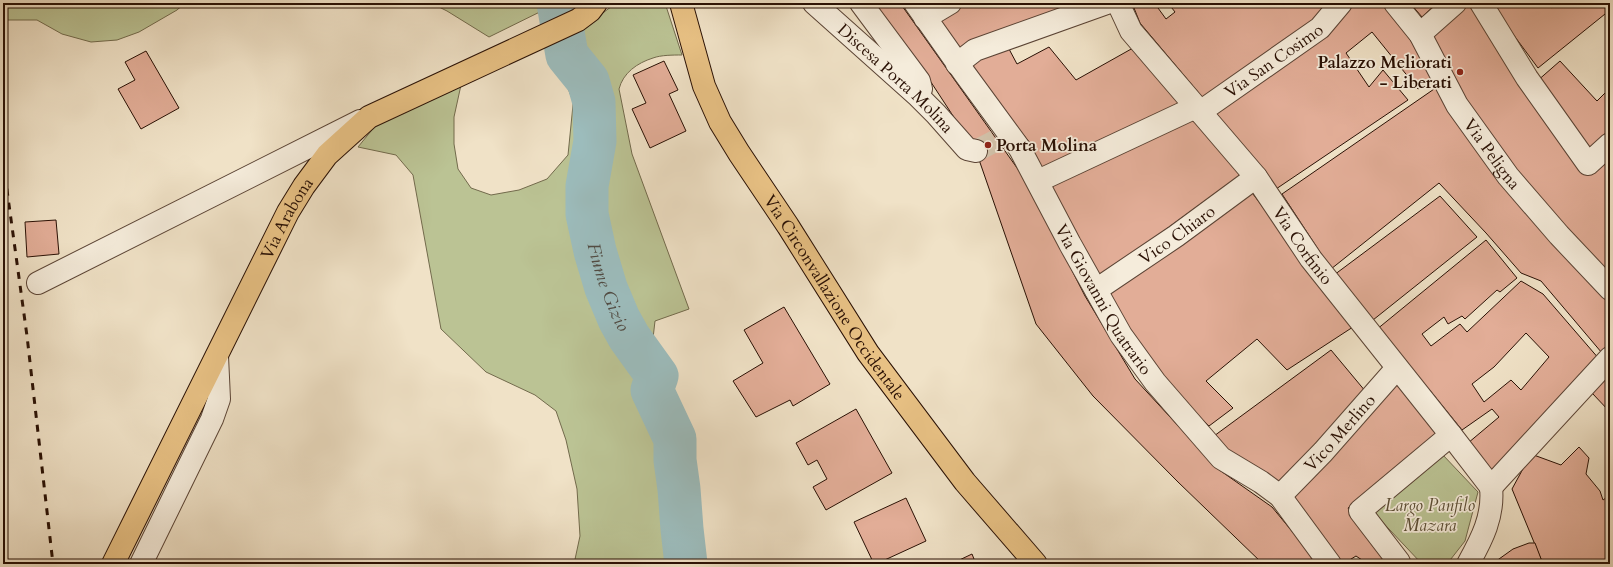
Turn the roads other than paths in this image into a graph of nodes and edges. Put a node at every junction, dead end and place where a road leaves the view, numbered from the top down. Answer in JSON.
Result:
{"nodes":[{"id":1,"x":596,"y":3,"type":"edge"},
{"id":2,"x":681,"y":3,"type":"edge"},
{"id":3,"x":814,"y":3,"type":"edge"},
{"id":4,"x":861,"y":3,"type":"edge"},
{"id":5,"x":950,"y":3,"type":"edge"},
{"id":6,"x":1107,"y":3,"type":"edge"},
{"id":7,"x":1118,"y":3,"type":"edge"},
{"id":8,"x":1342,"y":3,"type":"edge"},
{"id":9,"x":1396,"y":3,"type":"edge"},
{"id":10,"x":1455,"y":3,"type":"edge"},
{"id":11,"x":1481,"y":3,"type":"edge"},
{"id":12,"x":920,"y":10,"type":"edge"},
{"id":13,"x":1420,"y":34,"type":"junction"},
{"id":14,"x":957,"y":64,"type":"junction"},
{"id":15,"x":917,"y":95,"type":"junction"},
{"id":16,"x":1198,"y":110,"type":"junction"},
{"id":17,"x":369,"y":117,"type":"junction"},
{"id":18,"x":1610,"y":144,"type":"edge"},
{"id":19,"x":976,"y":151,"type":"dead end"},
{"id":20,"x":1256,"y":177,"type":"junction"},
{"id":21,"x":1038,"y":181,"type":"junction"},
{"id":22,"x":38,"y":283,"type":"dead end"},
{"id":23,"x":1610,"y":289,"type":"edge"},
{"id":24,"x":1096,"y":290,"type":"junction"},
{"id":25,"x":217,"y":356,"type":"junction"},
{"id":26,"x":1610,"y":358,"type":"edge"},
{"id":27,"x":1397,"y":368,"type":"junction"},
{"id":28,"x":1451,"y":435,"type":"junction"},
{"id":29,"x":1491,"y":487,"type":"junction"},
{"id":30,"x":1280,"y":496,"type":"junction"},
{"id":31,"x":113,"y":564,"type":"edge"},
{"id":32,"x":141,"y":564,"type":"edge"},
{"id":33,"x":1036,"y":564,"type":"edge"},
{"id":34,"x":1330,"y":564,"type":"edge"},
{"id":35,"x":1397,"y":564,"type":"edge"},
{"id":36,"x":1468,"y":564,"type":"edge"}],
"edges":[{"from":1,"to":17,"type":"main road","name":"Via Arabona"},
{"from":2,"to":33,"type":"main road","name":"Via Circonvallazione Occidentale"},
{"from":3,"to":15,"type":"street","name":"Discesa Porta Molina"},
{"from":4,"to":15,"type":"street"},
{"from":5,"to":12,"type":"street"},
{"from":6,"to":14,"type":"street"},
{"from":7,"to":16,"type":"street","name":"Via Corfinio"},
{"from":8,"to":16,"type":"street","name":"Via San Cosimo"},
{"from":9,"to":13,"type":"street","name":"Via Peligna"},
{"from":10,"to":13,"type":"street"},
{"from":11,"to":18,"type":"street"},
{"from":12,"to":14,"type":"street","name":"Via Giovanni Quatrario"},
{"from":13,"to":23,"type":"street","name":"Via Peligna"},
{"from":14,"to":21,"type":"street","name":"Via Giovanni Quatrario"},
{"from":15,"to":19,"type":"street","name":"Discesa Porta Molina"},
{"from":16,"to":20,"type":"street","name":"Via Corfinio"},
{"from":16,"to":21,"type":"street","name":"Via San Cosimo"},
{"from":17,"to":22,"type":"street"},
{"from":17,"to":25,"type":"main road","name":"Via Arabona"},
{"from":20,"to":24,"type":"street","name":"Vico Chiaro"},
{"from":20,"to":27,"type":"street","name":"Via Corfinio"},
{"from":21,"to":24,"type":"street","name":"Via Giovanni Quatrario"},
{"from":24,"to":30,"type":"street","name":"Via Giovanni Quatrario"},
{"from":25,"to":31,"type":"main road","name":"Via Arabona"},
{"from":25,"to":32,"type":"street"},
{"from":26,"to":29,"type":"street"},
{"from":27,"to":28,"type":"street","name":"Via Corfinio"},
{"from":27,"to":30,"type":"street","name":"Vico Merlino"},
{"from":28,"to":29,"type":"street","name":"Via Corfinio"},
{"from":28,"to":35,"type":"street"},
{"from":29,"to":36,"type":"street"},
{"from":30,"to":34,"type":"street","name":"Via Giovanni Quatrario"}]}
